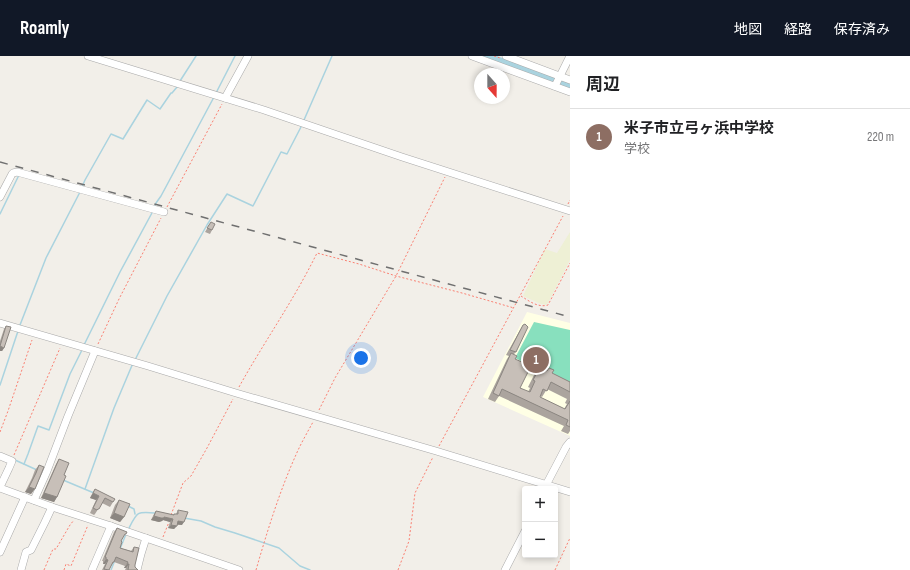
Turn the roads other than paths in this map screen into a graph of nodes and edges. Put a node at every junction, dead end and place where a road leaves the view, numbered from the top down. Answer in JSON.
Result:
{"nodes":[{"id":1,"x":88,"y":56,"type":"edge"},
{"id":2,"x":248,"y":56,"type":"edge"},
{"id":3,"x":472,"y":56,"type":"edge"},
{"id":4,"x":506,"y":56,"type":"edge"},
{"id":5,"x":570,"y":56,"type":"edge"},
{"id":6,"x":570,"y":80,"type":"edge"},
{"id":7,"x":557,"y":82,"type":"junction"},
{"id":8,"x":570,"y":92,"type":"edge"},
{"id":9,"x":225,"y":98,"type":"junction"},
{"id":10,"x":0,"y":197,"type":"edge"},
{"id":11,"x":568,"y":210,"type":"edge"},
{"id":12,"x":164,"y":212,"type":"road end"},
{"id":13,"x":0,"y":323,"type":"edge"},
{"id":14,"x":95,"y":351,"type":"junction"},
{"id":15,"x":570,"y":442,"type":"edge"},
{"id":16,"x":0,"y":456,"type":"edge"},
{"id":17,"x":543,"y":486,"type":"edge"},
{"id":18,"x":546,"y":486,"type":"edge"},
{"id":19,"x":0,"y":488,"type":"edge"},
{"id":20,"x":558,"y":490,"type":"edge"},
{"id":21,"x":570,"y":492,"type":"edge"},
{"id":22,"x":25,"y":497,"type":"junction"},
{"id":23,"x":34,"y":500,"type":"junction"},
{"id":24,"x":52,"y":507,"type":"junction"},
{"id":25,"x":111,"y":526,"type":"junction"},
{"id":26,"x":522,"y":537,"type":"edge"},
{"id":27,"x":146,"y":538,"type":"junction"},
{"id":28,"x":0,"y":552,"type":"edge"},
{"id":29,"x":218,"y":567,"type":"edge"},
{"id":30,"x":21,"y":570,"type":"edge"},
{"id":31,"x":92,"y":570,"type":"edge"},
{"id":32,"x":138,"y":570,"type":"edge"},
{"id":33,"x":240,"y":570,"type":"edge"},
{"id":34,"x":505,"y":570,"type":"edge"}],
"edges":[{"from":1,"to":9,"type":"street"},
{"from":2,"to":9,"type":"street"},
{"from":3,"to":7,"type":"street"},
{"from":4,"to":7,"type":"street"},
{"from":5,"to":7,"type":"street"},
{"from":6,"to":7,"type":"street"},
{"from":7,"to":8,"type":"street"},
{"from":9,"to":11,"type":"street"},
{"from":10,"to":12,"type":"street"},
{"from":13,"to":14,"type":"street"},
{"from":14,"to":17,"type":"street"},
{"from":14,"to":23,"type":"street"},
{"from":15,"to":18,"type":"street"},
{"from":16,"to":19,"type":"street"},
{"from":19,"to":22,"type":"street"},
{"from":20,"to":21,"type":"street"},
{"from":22,"to":23,"type":"street"},
{"from":22,"to":28,"type":"street"},
{"from":23,"to":24,"type":"street"},
{"from":24,"to":25,"type":"street"},
{"from":24,"to":30,"type":"street"},
{"from":25,"to":27,"type":"street"},
{"from":25,"to":31,"type":"street"},
{"from":26,"to":34,"type":"street"},
{"from":27,"to":29,"type":"street"},
{"from":27,"to":32,"type":"street"},
{"from":29,"to":33,"type":"street"}]}
